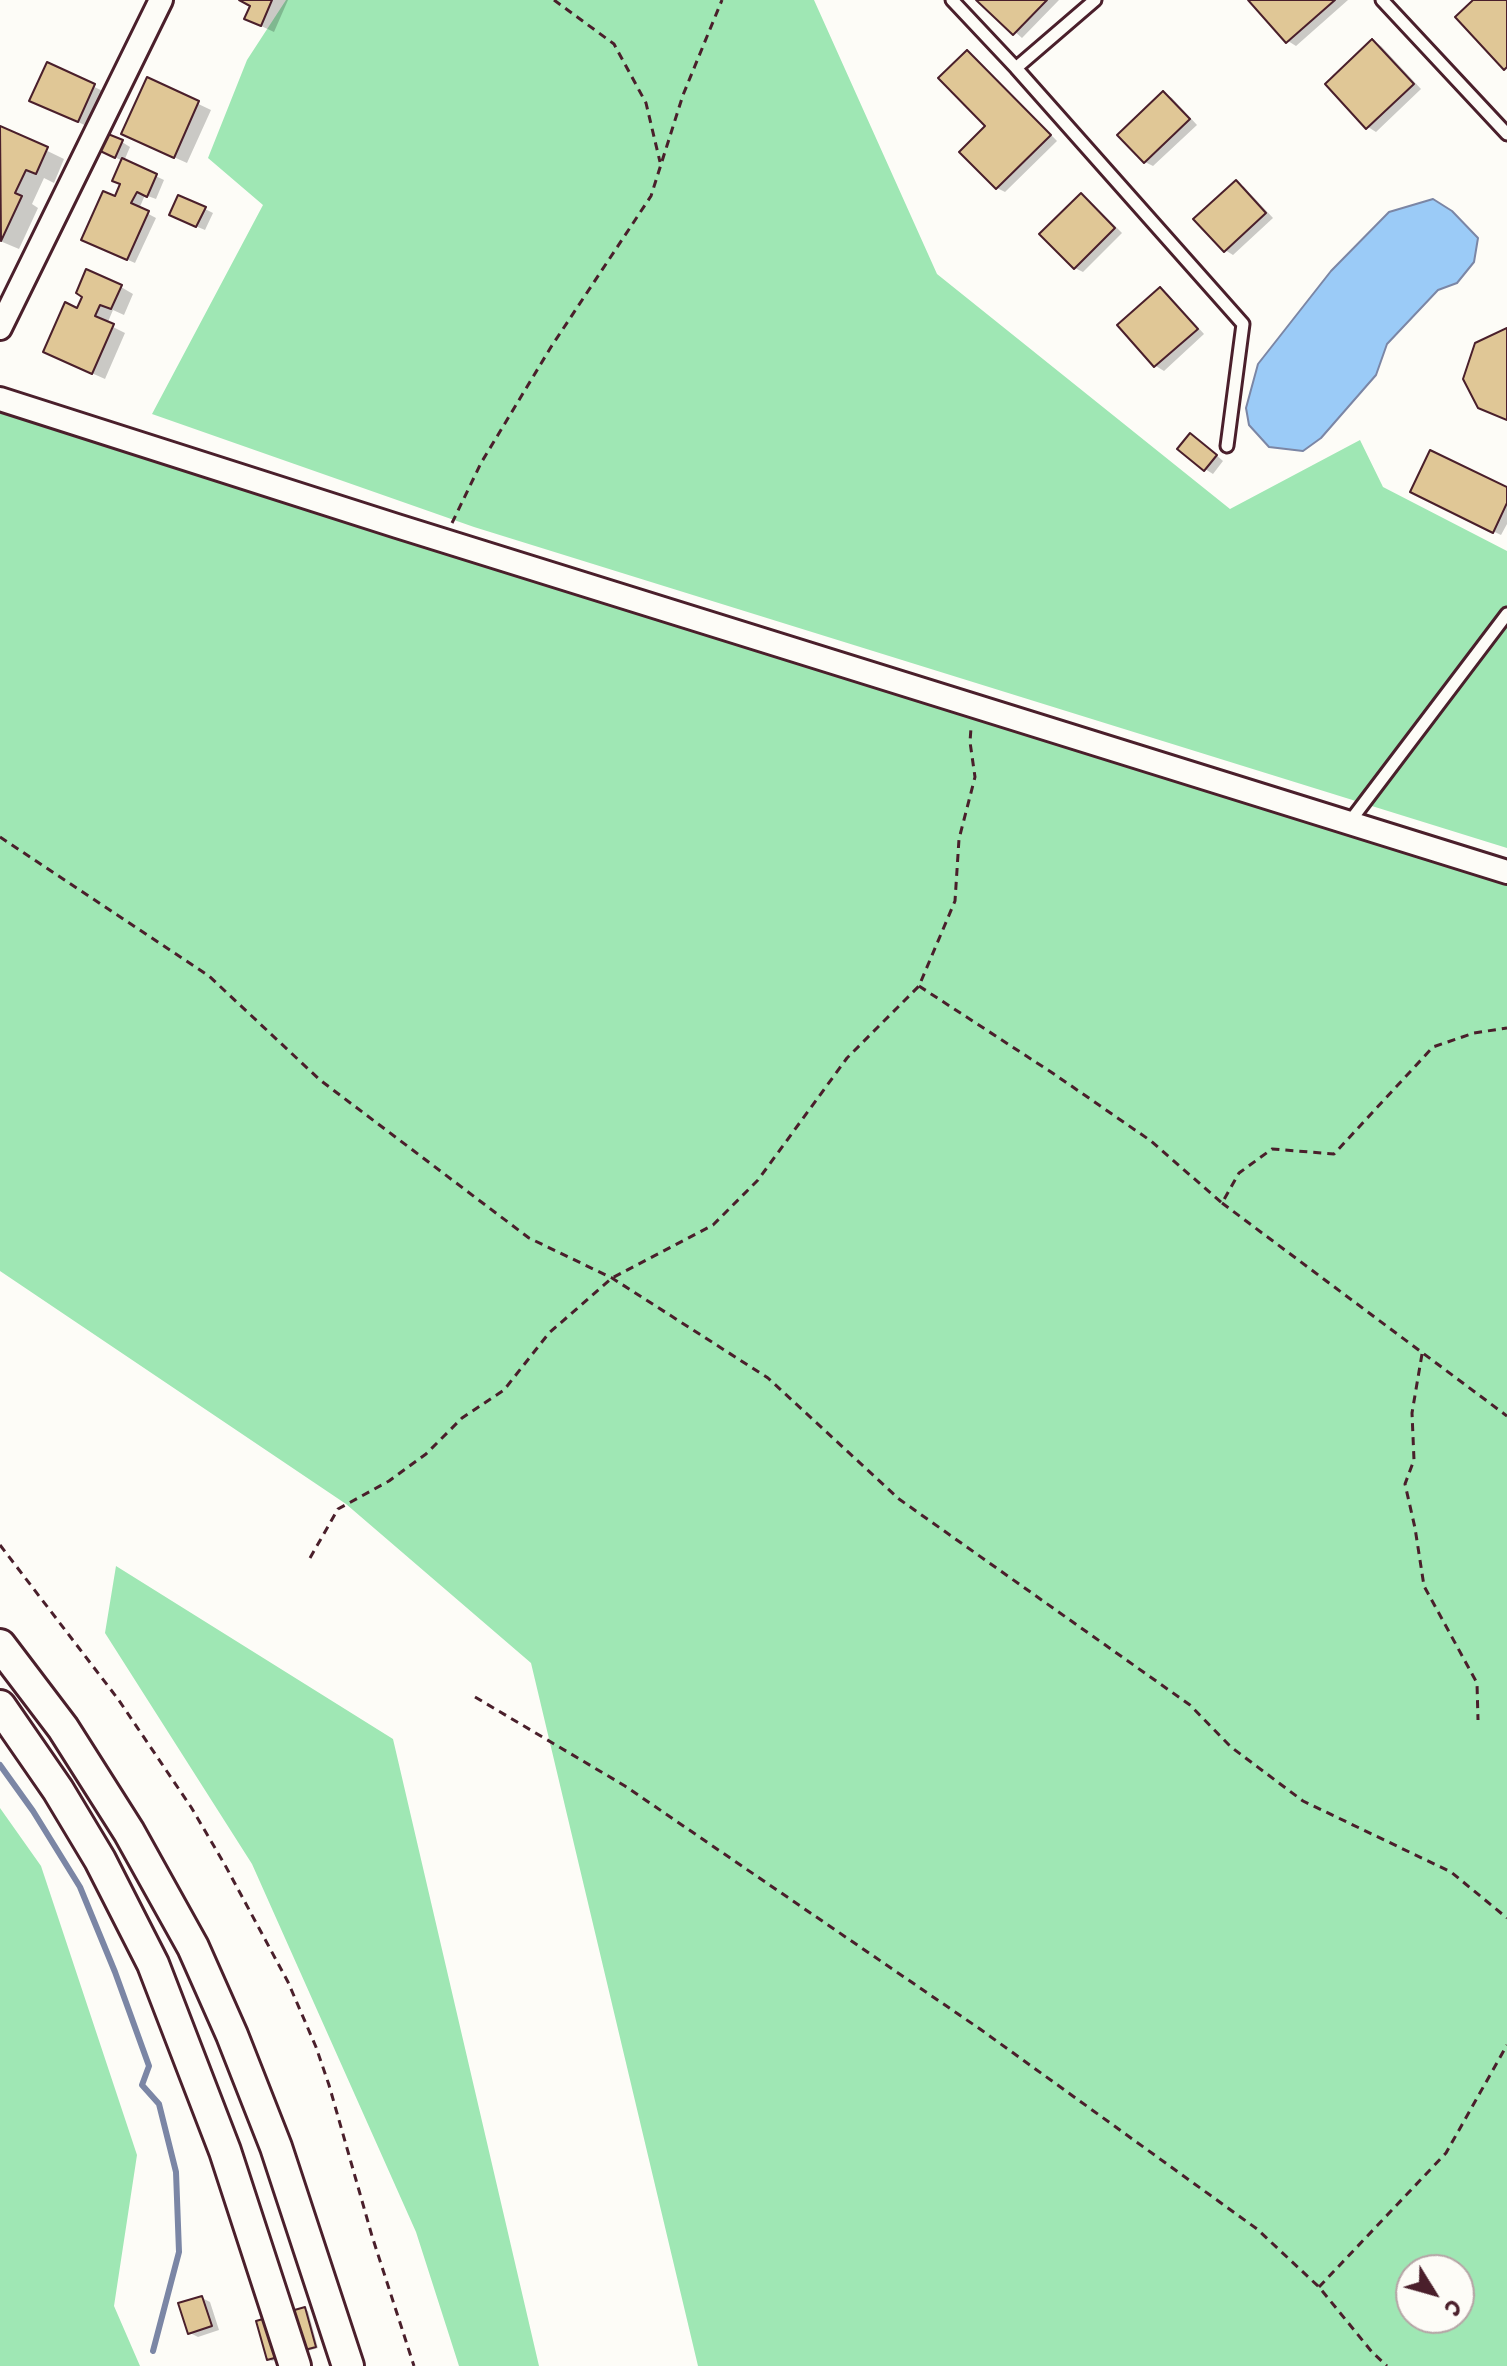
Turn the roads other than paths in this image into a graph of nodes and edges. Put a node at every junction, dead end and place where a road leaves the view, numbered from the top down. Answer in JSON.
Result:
{"nodes":[{"id":1,"x":161,"y":0,"type":"edge"},
{"id":2,"x":952,"y":0,"type":"edge"},
{"id":3,"x":1095,"y":0,"type":"edge"},
{"id":4,"x":1382,"y":0,"type":"edge"},
{"id":5,"x":1016,"y":68,"type":"junction"},
{"id":6,"x":1507,"y":134,"type":"edge"},
{"id":7,"x":0,"y":328,"type":"edge"},
{"id":8,"x":0,"y":399,"type":"edge"},
{"id":9,"x":1227,"y":446,"type":"dead end"},
{"id":10,"x":1507,"y":614,"type":"edge"},
{"id":11,"x":1348,"y":824,"type":"junction"},
{"id":12,"x":1507,"y":872,"type":"edge"},
{"id":13,"x":0,"y":1645,"type":"edge"},
{"id":14,"x":0,"y":1706,"type":"edge"},
{"id":15,"x":295,"y":2366,"type":"edge"},
{"id":16,"x":348,"y":2366,"type":"edge"}],
"edges":[{"from":1,"to":7,"type":"street"},
{"from":2,"to":5,"type":"lane"},
{"from":3,"to":5,"type":"lane"},
{"from":4,"to":6,"type":"lane"},
{"from":5,"to":9,"type":"lane"},
{"from":8,"to":11,"type":"street"},
{"from":10,"to":11,"type":"lane"},
{"from":11,"to":12,"type":"street"},
{"from":13,"to":16,"type":"street"},
{"from":14,"to":15,"type":"street"}]}
